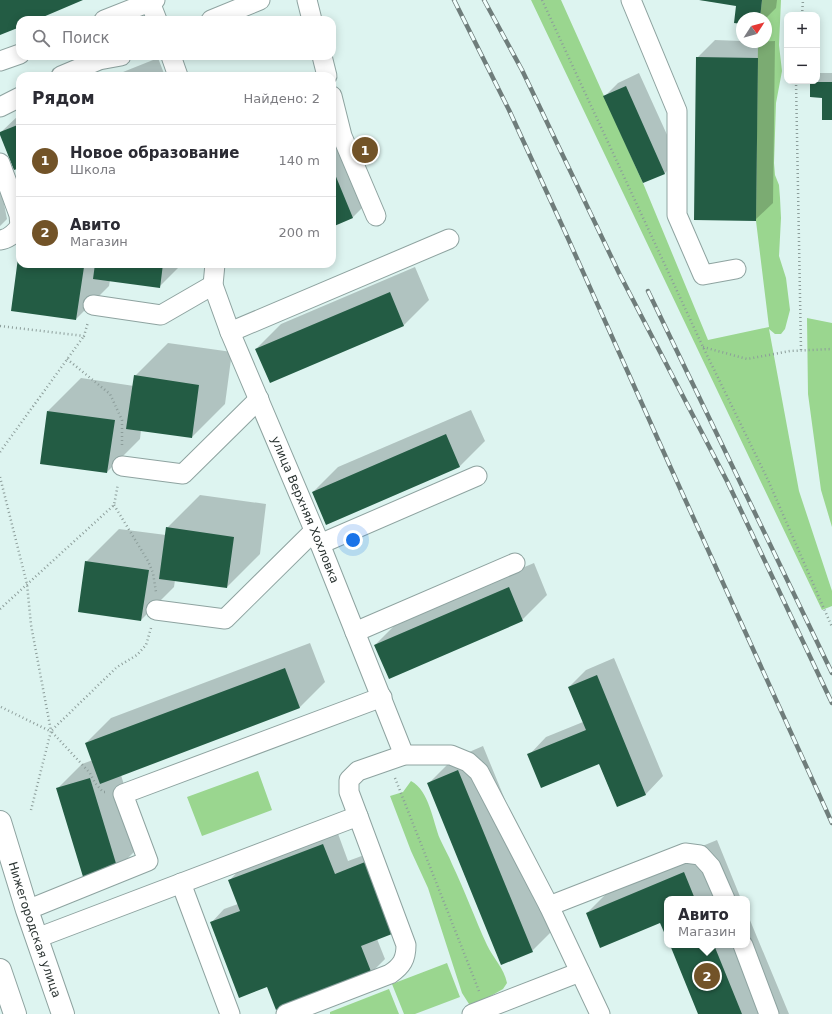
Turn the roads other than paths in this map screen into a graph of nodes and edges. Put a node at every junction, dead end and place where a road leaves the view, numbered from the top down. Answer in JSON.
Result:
{"nodes":[{"id":1,"x":260,"y":0,"type":"edge"},
{"id":2,"x":307,"y":0,"type":"edge"},
{"id":3,"x":631,"y":0,"type":"edge"},
{"id":4,"x":152,"y":1,"type":"edge"},
{"id":5,"x":114,"y":16,"type":"edge"},
{"id":6,"x":157,"y":16,"type":"edge"},
{"id":7,"x":221,"y":16,"type":"edge"},
{"id":8,"x":311,"y":16,"type":"edge"},
{"id":9,"x":16,"y":56,"type":"edge"},
{"id":10,"x":99,"y":60,"type":"edge"},
{"id":11,"x":172,"y":60,"type":"edge"},
{"id":12,"x":323,"y":60,"type":"edge"},
{"id":13,"x":0,"y":62,"type":"edge"},
{"id":14,"x":70,"y":72,"type":"edge"},
{"id":15,"x":177,"y":72,"type":"edge"},
{"id":16,"x":326,"y":72,"type":"edge"},
{"id":17,"x":16,"y":98,"type":"edge"},
{"id":18,"x":0,"y":107,"type":"edge"},
{"id":19,"x":336,"y":112,"type":"edge"},
{"id":20,"x":0,"y":164,"type":"edge"},
{"id":21,"x":16,"y":199,"type":"edge"},
{"id":22,"x":376,"y":216,"type":"dead end"},
{"id":23,"x":16,"y":232,"type":"edge"},
{"id":24,"x":449,"y":239,"type":"dead end"},
{"id":25,"x":0,"y":240,"type":"edge"},
{"id":26,"x":215,"y":268,"type":"edge"},
{"id":27,"x":736,"y":269,"type":"dead end"},
{"id":28,"x":214,"y":286,"type":"junction"},
{"id":29,"x":93,"y":305,"type":"road end"},
{"id":30,"x":230,"y":332,"type":"junction"},
{"id":31,"x":259,"y":399,"type":"junction"},
{"id":32,"x":122,"y":466,"type":"road end"},
{"id":33,"x":477,"y":476,"type":"dead end"},
{"id":34,"x":317,"y":538,"type":"junction"},
{"id":35,"x":515,"y":563,"type":"dead end"},
{"id":36,"x":156,"y":610,"type":"road end"},
{"id":37,"x":355,"y":632,"type":"junction"},
{"id":38,"x":382,"y":697,"type":"junction"},
{"id":39,"x":404,"y":755,"type":"junction"},
{"id":40,"x":358,"y":816,"type":"junction"},
{"id":41,"x":0,"y":822,"type":"edge"},
{"id":42,"x":181,"y":883,"type":"junction"},
{"id":43,"x":724,"y":896,"type":"edge"},
{"id":44,"x":549,"y":906,"type":"junction"},
{"id":45,"x":27,"y":910,"type":"junction"},
{"id":46,"x":37,"y":938,"type":"junction"},
{"id":47,"x":744,"y":948,"type":"edge"},
{"id":48,"x":580,"y":972,"type":"junction"},
{"id":49,"x":2,"y":983,"type":"edge"},
{"id":50,"x":15,"y":1014,"type":"edge"},
{"id":51,"x":63,"y":1014,"type":"edge"},
{"id":52,"x":230,"y":1014,"type":"edge"},
{"id":53,"x":286,"y":1014,"type":"edge"},
{"id":54,"x":472,"y":1014,"type":"edge"},
{"id":55,"x":600,"y":1014,"type":"edge"},
{"id":56,"x":769,"y":1014,"type":"edge"}],
"edges":[{"from":1,"to":7,"type":"street"},
{"from":2,"to":8,"type":"street"},
{"from":3,"to":27,"type":"street"},
{"from":4,"to":5,"type":"street"},
{"from":4,"to":6,"type":"street"},
{"from":9,"to":13,"type":"street"},
{"from":10,"to":14,"type":"street"},
{"from":11,"to":15,"type":"street"},
{"from":12,"to":16,"type":"street"},
{"from":17,"to":18,"type":"street"},
{"from":19,"to":22,"type":"street"},
{"from":20,"to":21,"type":"street"},
{"from":23,"to":25,"type":"street"},
{"from":24,"to":30,"type":"street"},
{"from":26,"to":28,"type":"street","name":"улица Верхняя Хохловка"},
{"from":28,"to":29,"type":"street"},
{"from":28,"to":30,"type":"street","name":"улица Верхняя Хохловка"},
{"from":30,"to":31,"type":"street","name":"улица Верхняя Хохловка"},
{"from":31,"to":32,"type":"street"},
{"from":31,"to":34,"type":"street","name":"улица Верхняя Хохловка"},
{"from":33,"to":34,"type":"street"},
{"from":34,"to":36,"type":"street"},
{"from":34,"to":37,"type":"street","name":"улица Верхняя Хохловка"},
{"from":35,"to":37,"type":"street"},
{"from":37,"to":38,"type":"street","name":"улица Верхняя Хохловка"},
{"from":38,"to":39,"type":"street","name":"улица Верхняя Хохловка"},
{"from":38,"to":45,"type":"street"},
{"from":39,"to":40,"type":"street"},
{"from":39,"to":44,"type":"street"},
{"from":40,"to":42,"type":"street"},
{"from":40,"to":53,"type":"street"},
{"from":41,"to":45,"type":"main road","name":"Нижегородская улица"},
{"from":42,"to":46,"type":"street"},
{"from":42,"to":52,"type":"street"},
{"from":43,"to":44,"type":"street"},
{"from":44,"to":48,"type":"street"},
{"from":45,"to":46,"type":"main road","name":"Нижегородская улица"},
{"from":46,"to":51,"type":"main road","name":"Нижегородская улица"},
{"from":47,"to":56,"type":"street"},
{"from":48,"to":54,"type":"street"},
{"from":48,"to":55,"type":"street"},
{"from":49,"to":50,"type":"main road"}]}
